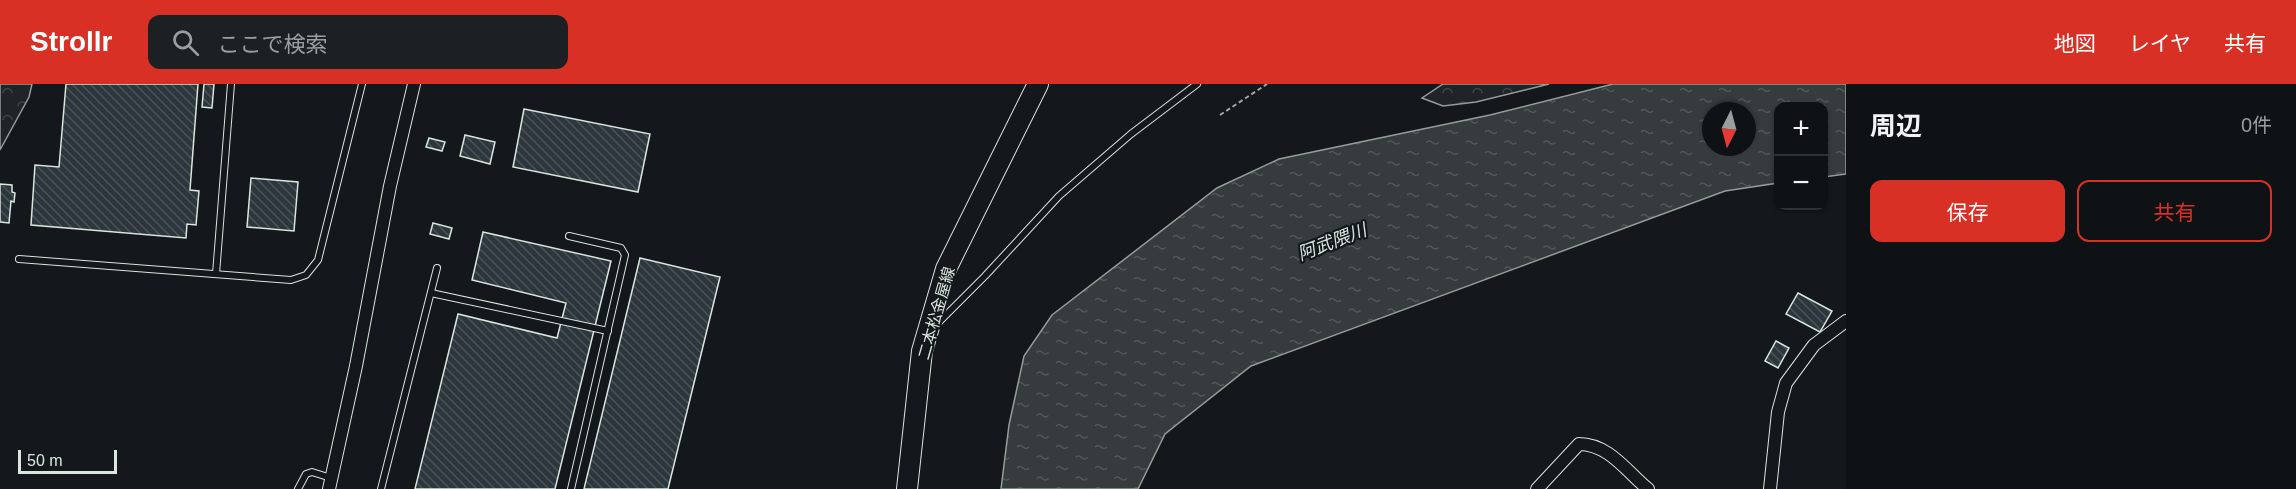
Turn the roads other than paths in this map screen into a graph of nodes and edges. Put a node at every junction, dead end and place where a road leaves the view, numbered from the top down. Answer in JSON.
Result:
{"nodes":[{"id":1,"x":231,"y":84,"type":"edge"},
{"id":2,"x":362,"y":84,"type":"edge"},
{"id":3,"x":414,"y":84,"type":"edge"},
{"id":4,"x":1038,"y":84,"type":"edge"},
{"id":5,"x":1197,"y":84,"type":"edge"},
{"id":6,"x":569,"y":236,"type":"dead end"},
{"id":7,"x":19,"y":259,"type":"dead end"},
{"id":8,"x":437,"y":268,"type":"dead end"},
{"id":9,"x":216,"y":274,"type":"junction"},
{"id":10,"x":430,"y":292,"type":"junction"},
{"id":11,"x":1846,"y":321,"type":"edge"},
{"id":12,"x":929,"y":327,"type":"junction"},
{"id":13,"x":608,"y":331,"type":"junction"},
{"id":14,"x":330,"y":483,"type":"edge"},
{"id":15,"x":298,"y":489,"type":"edge"},
{"id":16,"x":381,"y":489,"type":"edge"},
{"id":17,"x":571,"y":489,"type":"edge"},
{"id":18,"x":907,"y":489,"type":"edge"},
{"id":19,"x":1537,"y":489,"type":"edge"},
{"id":20,"x":1648,"y":489,"type":"edge"},
{"id":21,"x":1770,"y":489,"type":"edge"}],
"edges":[{"from":1,"to":9,"type":"lane"},
{"from":2,"to":9,"type":"lane"},
{"from":3,"to":14,"type":"street"},
{"from":4,"to":12,"type":"main road","name":"二本松金屋線"},
{"from":5,"to":12,"type":"lane"},
{"from":6,"to":13,"type":"lane"},
{"from":7,"to":9,"type":"lane"},
{"from":8,"to":10,"type":"lane"},
{"from":10,"to":13,"type":"lane"},
{"from":10,"to":16,"type":"lane"},
{"from":11,"to":21,"type":"street"},
{"from":12,"to":18,"type":"main road","name":"二本松金屋線"},
{"from":13,"to":17,"type":"lane"},
{"from":14,"to":15,"type":"lane"},
{"from":19,"to":20,"type":"street"}]}
